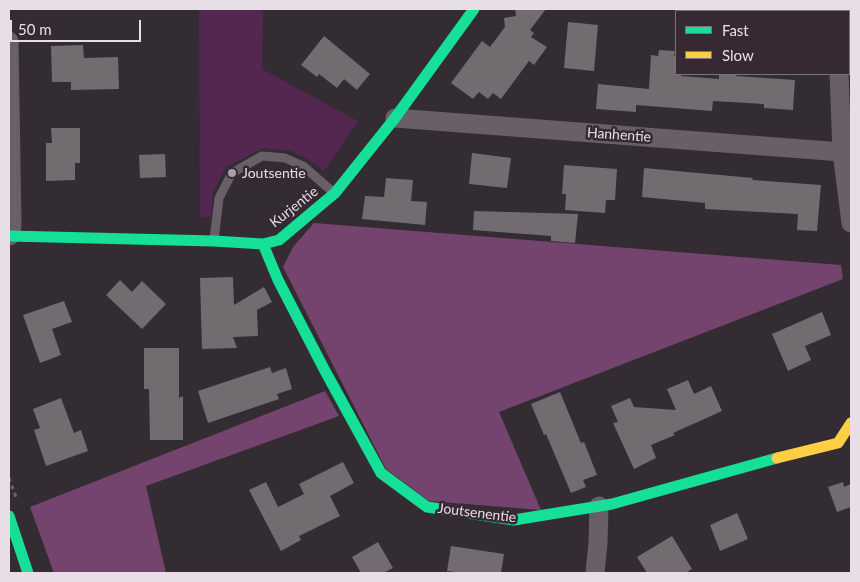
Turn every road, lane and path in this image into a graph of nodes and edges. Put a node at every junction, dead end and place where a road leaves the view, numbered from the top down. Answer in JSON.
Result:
{"nodes":[{"id":1,"x":474,"y":9,"type":"edge"},
{"id":2,"x":9,"y":41,"type":"edge"},
{"id":3,"x":839,"y":75,"type":"edge"},
{"id":4,"x":395,"y":118,"type":"junction"},
{"id":5,"x":842,"y":152,"type":"junction"},
{"id":6,"x":335,"y":193,"type":"junction"},
{"id":7,"x":851,"y":223,"type":"edge"},
{"id":8,"x":9,"y":236,"type":"edge"},
{"id":9,"x":214,"y":241,"type":"junction"},
{"id":10,"x":263,"y":244,"type":"junction"},
{"id":11,"x":851,"y":423,"type":"edge"},
{"id":12,"x":599,"y":506,"type":"junction"},
{"id":13,"x":9,"y":516,"type":"edge"},
{"id":14,"x":28,"y":573,"type":"edge"},
{"id":15,"x":595,"y":573,"type":"edge"}],
"edges":[{"from":1,"to":4,"type":"street","name":"Kurjentie"},
{"from":2,"to":8,"type":"street"},
{"from":3,"to":5,"type":"street"},
{"from":4,"to":5,"type":"street","name":"Hanhentie"},
{"from":4,"to":6,"type":"street","name":"Kurjentie"},
{"from":5,"to":7,"type":"street"},
{"from":6,"to":9,"type":"lane"},
{"from":6,"to":10,"type":"street","name":"Kurjentie"},
{"from":8,"to":9,"type":"street","name":"Kurjentie"},
{"from":9,"to":10,"type":"street","name":"Kurjentie"},
{"from":10,"to":12,"type":"street","name":"Joutsenentie"},
{"from":11,"to":12,"type":"street","name":"Joutsenentie"},
{"from":12,"to":15,"type":"street"},
{"from":13,"to":14,"type":"street"}]}
